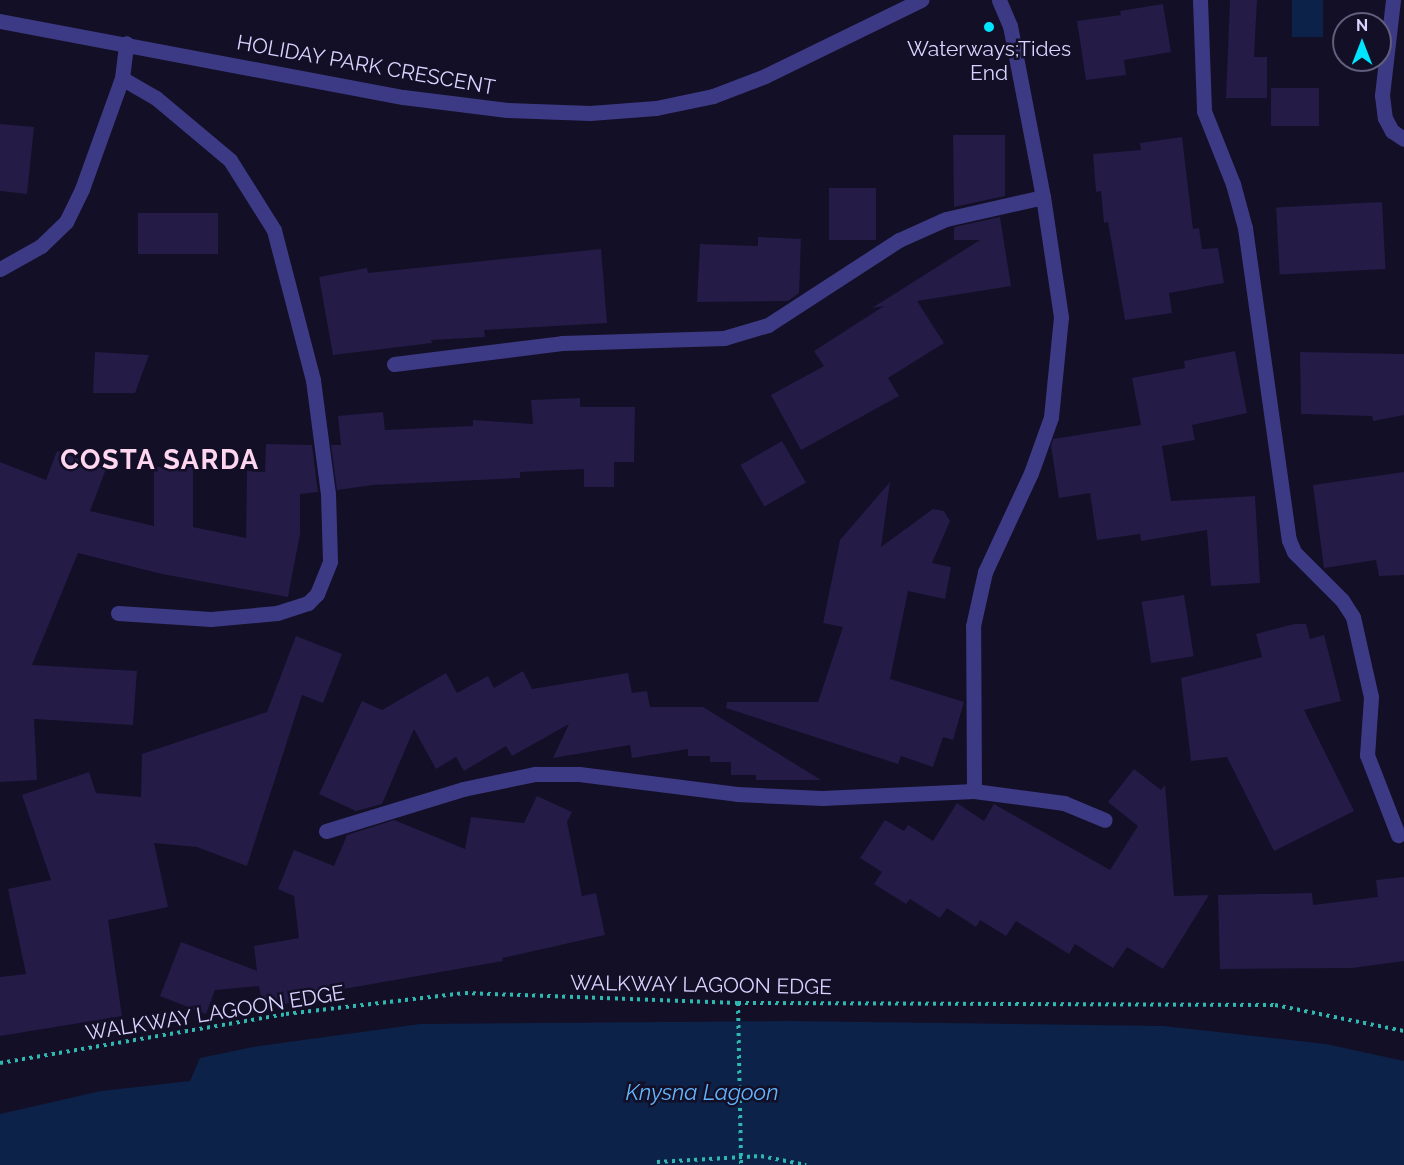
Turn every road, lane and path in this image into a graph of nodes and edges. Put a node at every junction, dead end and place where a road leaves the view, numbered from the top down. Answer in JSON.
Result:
{"nodes":[{"id":1,"x":921,"y":0,"type":"edge"},
{"id":2,"x":999,"y":0,"type":"edge"},
{"id":3,"x":1200,"y":0,"type":"edge"},
{"id":4,"x":1394,"y":0,"type":"edge"},
{"id":5,"x":0,"y":21,"type":"edge"},
{"id":6,"x":126,"y":43,"type":"junction"},
{"id":7,"x":122,"y":78,"type":"junction"},
{"id":8,"x":1404,"y":139,"type":"edge"},
{"id":9,"x":1043,"y":197,"type":"junction"},
{"id":10,"x":0,"y":268,"type":"edge"},
{"id":11,"x":394,"y":364,"type":"dead end"},
{"id":12,"x":118,"y":613,"type":"dead end"},
{"id":13,"x":974,"y":791,"type":"junction"},
{"id":14,"x":1105,"y":820,"type":"dead end"},
{"id":15,"x":327,"y":831,"type":"dead end"},
{"id":16,"x":1398,"y":835,"type":"dead end"},
{"id":17,"x":738,"y":1003,"type":"junction"},
{"id":18,"x":1404,"y":1031,"type":"edge"},
{"id":19,"x":0,"y":1063,"type":"edge"},
{"id":20,"x":741,"y":1158,"type":"junction"},
{"id":21,"x":704,"y":1159,"type":"junction"},
{"id":22,"x":657,"y":1162,"type":"dead end"},
{"id":23,"x":780,"y":1162,"type":"edge"},
{"id":24,"x":672,"y":1163,"type":"edge"},
{"id":25,"x":704,"y":1165,"type":"edge"},
{"id":26,"x":741,"y":1165,"type":"edge"},
{"id":27,"x":806,"y":1165,"type":"edge"}],
"edges":[{"from":1,"to":6,"type":"street","name":"HOLIDAY PARK CRESCENT"},
{"from":2,"to":9,"type":"street"},
{"from":3,"to":16,"type":"street"},
{"from":4,"to":8,"type":"street"},
{"from":5,"to":6,"type":"street","name":"HOLIDAY PARK CRESCENT"},
{"from":6,"to":7,"type":"street"},
{"from":7,"to":10,"type":"street"},
{"from":7,"to":12,"type":"street"},
{"from":9,"to":11,"type":"street"},
{"from":9,"to":13,"type":"street"},
{"from":13,"to":14,"type":"street"},
{"from":13,"to":15,"type":"street"},
{"from":17,"to":18,"type":"path","name":"WALKWAY LAGOON EDGE"},
{"from":17,"to":19,"type":"path","name":"WALKWAY LAGOON EDGE"},
{"from":17,"to":20,"type":"path"},
{"from":20,"to":21,"type":"path"},
{"from":20,"to":23,"type":"path"},
{"from":20,"to":26,"type":"path"},
{"from":21,"to":24,"type":"path"},
{"from":21,"to":25,"type":"path"},
{"from":22,"to":24,"type":"path"},
{"from":23,"to":27,"type":"path"}]}
